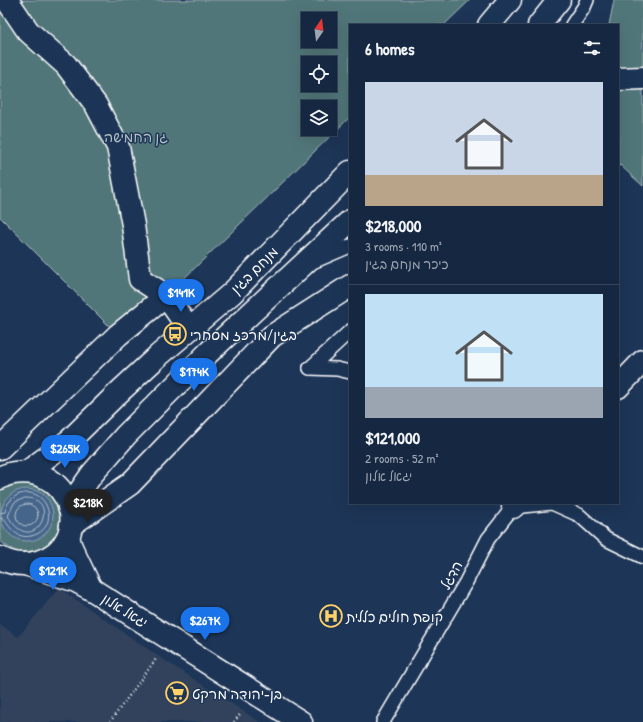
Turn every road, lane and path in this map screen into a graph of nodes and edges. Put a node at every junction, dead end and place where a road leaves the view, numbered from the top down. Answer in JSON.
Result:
{"nodes":[{"id":1,"x":7,"y":0,"type":"edge"},
{"id":2,"x":510,"y":0,"type":"edge"},
{"id":3,"x":559,"y":0,"type":"edge"},
{"id":4,"x":585,"y":4,"type":"edge"},
{"id":5,"x":490,"y":24,"type":"edge"},
{"id":6,"x":540,"y":24,"type":"edge"},
{"id":7,"x":573,"y":24,"type":"edge"},
{"id":8,"x":581,"y":24,"type":"edge"},
{"id":9,"x":643,"y":78,"type":"edge"},
{"id":10,"x":619,"y":79,"type":"edge"},
{"id":11,"x":349,"y":173,"type":"edge"},
{"id":12,"x":349,"y":222,"type":"edge"},
{"id":13,"x":349,"y":246,"type":"edge"},
{"id":14,"x":304,"y":265,"type":"junction"},
{"id":15,"x":349,"y":287,"type":"edge"},
{"id":16,"x":166,"y":296,"type":"junction"},
{"id":17,"x":189,"y":329,"type":"junction"},
{"id":18,"x":349,"y":332,"type":"edge"},
{"id":19,"x":643,"y":361,"type":"edge"},
{"id":20,"x":349,"y":372,"type":"edge"},
{"id":21,"x":619,"y":384,"type":"edge"},
{"id":22,"x":0,"y":448,"type":"edge"},
{"id":23,"x":27,"y":472,"type":"junction"},
{"id":24,"x":0,"y":477,"type":"edge"},
{"id":25,"x":512,"y":504,"type":"edge"},
{"id":26,"x":69,"y":523,"type":"junction"},
{"id":27,"x":643,"y":557,"type":"edge"},
{"id":28,"x":10,"y":563,"type":"edge"},
{"id":29,"x":92,"y":589,"type":"junction"},
{"id":30,"x":193,"y":653,"type":"junction"},
{"id":31,"x":110,"y":722,"type":"edge"},
{"id":32,"x":301,"y":722,"type":"edge"},
{"id":33,"x":382,"y":722,"type":"edge"}],
"edges":[{"from":1,"to":16,"type":"street"},
{"from":2,"to":5,"type":"street"},
{"from":3,"to":6,"type":"street"},
{"from":4,"to":7,"type":"lane"},
{"from":4,"to":8,"type":"lane"},
{"from":9,"to":10,"type":"street"},
{"from":11,"to":17,"type":"street","name":"מנחם בגין"},
{"from":12,"to":14,"type":"street","name":"מנחם בגין"},
{"from":13,"to":14,"type":"lane"},
{"from":14,"to":26,"type":"street","name":"מנחם בגין"},
{"from":15,"to":26,"type":"street"},
{"from":16,"to":17,"type":"street"},
{"from":16,"to":22,"type":"street"},
{"from":17,"to":23,"type":"street","name":"מנחם בגין"},
{"from":18,"to":20,"type":"lane"},
{"from":19,"to":21,"type":"street"},
{"from":23,"to":24,"type":"street"},
{"from":23,"to":26,"type":"street","name":"יגאל אלון"},
{"from":25,"to":27,"type":"lane"},
{"from":25,"to":33,"type":"lane","name":"הדגל"},
{"from":26,"to":28,"type":"street"},
{"from":26,"to":29,"type":"street","name":"יגאל אלון"},
{"from":28,"to":29,"type":"street","name":"יגאל אלון"},
{"from":29,"to":30,"type":"street","name":"יגאל אלון"},
{"from":30,"to":31,"type":"path"},
{"from":30,"to":32,"type":"street","name":"יגאל אלון"}]}
